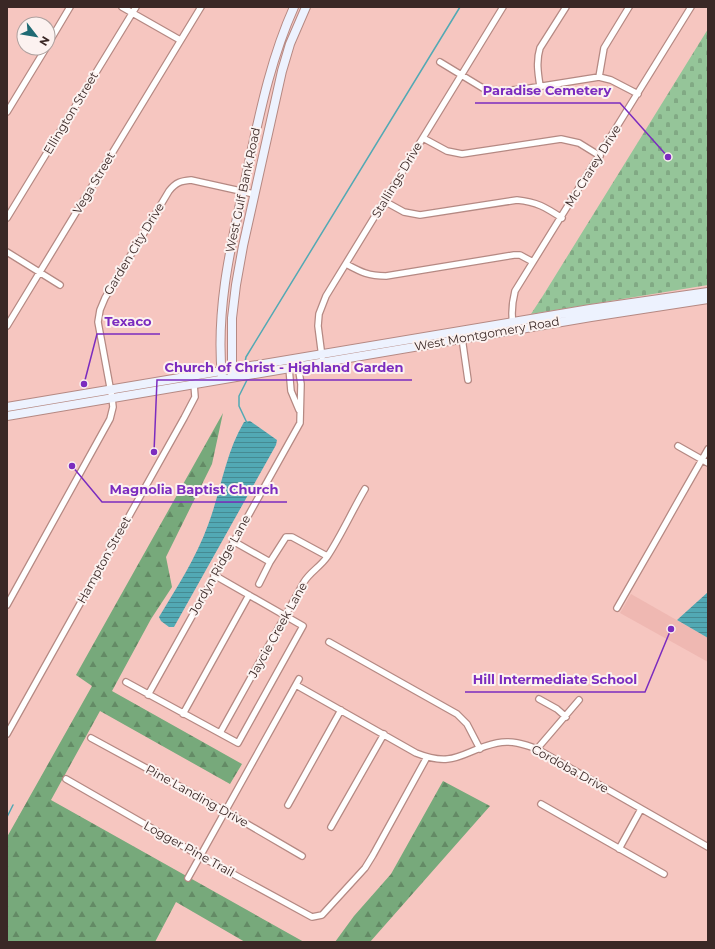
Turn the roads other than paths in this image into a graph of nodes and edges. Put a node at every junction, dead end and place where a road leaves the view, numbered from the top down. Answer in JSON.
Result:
{"nodes":[{"id":1,"x":70,"y":7,"type":"edge"},
{"id":2,"x":122,"y":7,"type":"edge"},
{"id":3,"x":136,"y":7,"type":"edge"},
{"id":4,"x":200,"y":7,"type":"edge"},
{"id":5,"x":294,"y":7,"type":"edge"},
{"id":6,"x":306,"y":7,"type":"edge"},
{"id":7,"x":502,"y":7,"type":"edge"},
{"id":8,"x":566,"y":7,"type":"edge"},
{"id":9,"x":628,"y":7,"type":"edge"},
{"id":10,"x":691,"y":7,"type":"edge"},
{"id":11,"x":132,"y":13,"type":"junction"},
{"id":12,"x":56,"y":31,"type":"edge"},
{"id":13,"x":180,"y":40,"type":"junction"},
{"id":14,"x":280,"y":40,"type":"junction"},
{"id":15,"x":290,"y":44,"type":"junction"},
{"id":16,"x":41,"y":56,"type":"edge"},
{"id":17,"x":440,"y":62,"type":"dead end"},
{"id":18,"x":461,"y":75,"type":"junction"},
{"id":19,"x":599,"y":76,"type":"junction"},
{"id":20,"x":540,"y":86,"type":"junction"},
{"id":21,"x":638,"y":94,"type":"junction"},
{"id":22,"x":7,"y":112,"type":"edge"},
{"id":23,"x":259,"y":117,"type":"junction"},
{"id":24,"x":271,"y":120,"type":"junction"},
{"id":25,"x":423,"y":138,"type":"junction"},
{"id":26,"x":600,"y":156,"type":"junction"},
{"id":27,"x":243,"y":192,"type":"junction"},
{"id":28,"x":254,"y":194,"type":"junction"},
{"id":29,"x":384,"y":201,"type":"junction"},
{"id":30,"x":7,"y":218,"type":"edge"},
{"id":31,"x":562,"y":218,"type":"junction"},
{"id":32,"x":7,"y":252,"type":"edge"},
{"id":33,"x":534,"y":262,"type":"junction"},
{"id":34,"x":346,"y":264,"type":"junction"},
{"id":35,"x":40,"y":273,"type":"junction"},
{"id":36,"x":224,"y":283,"type":"junction"},
{"id":37,"x":60,"y":285,"type":"dead end"},
{"id":38,"x":236,"y":285,"type":"junction"},
{"id":39,"x":708,"y":292,"type":"edge"},
{"id":40,"x":708,"y":299,"type":"edge"},
{"id":41,"x":7,"y":326,"type":"edge"},
{"id":42,"x":513,"y":326,"type":"junction"},
{"id":43,"x":462,"y":338,"type":"junction"},
{"id":44,"x":322,"y":358,"type":"junction"},
{"id":45,"x":298,"y":366,"type":"junction"},
{"id":46,"x":289,"y":368,"type":"junction"},
{"id":47,"x":232,"y":373,"type":"junction"},
{"id":48,"x":221,"y":375,"type":"junction"},
{"id":49,"x":468,"y":380,"type":"dead end"},
{"id":50,"x":194,"y":384,"type":"junction"},
{"id":51,"x":111,"y":394,"type":"junction"},
{"id":52,"x":7,"y":407,"type":"edge"},
{"id":53,"x":300,"y":413,"type":"junction"},
{"id":54,"x":7,"y":416,"type":"edge"},
{"id":55,"x":678,"y":446,"type":"dead end"},
{"id":56,"x":708,"y":449,"type":"edge"},
{"id":57,"x":702,"y":460,"type":"junction"},
{"id":58,"x":708,"y":463,"type":"edge"},
{"id":59,"x":365,"y":489,"type":"dead end"},
{"id":60,"x":233,"y":541,"type":"junction"},
{"id":61,"x":327,"y":556,"type":"junction"},
{"id":62,"x":270,"y":562,"type":"junction"},
{"id":63,"x":214,"y":575,"type":"junction"},
{"id":64,"x":259,"y":584,"type":"dead end"},
{"id":65,"x":248,"y":595,"type":"junction"},
{"id":66,"x":7,"y":605,"type":"edge"},
{"id":67,"x":617,"y":608,"type":"dead end"},
{"id":68,"x":286,"y":616,"type":"junction"},
{"id":69,"x":329,"y":642,"type":"dead end"},
{"id":70,"x":299,"y":680,"type":"dead end"},
{"id":71,"x":126,"y":682,"type":"dead end"},
{"id":72,"x":296,"y":685,"type":"junction"},
{"id":73,"x":148,"y":695,"type":"junction"},
{"id":74,"x":539,"y":699,"type":"dead end"},
{"id":75,"x":579,"y":700,"type":"dead end"},
{"id":76,"x":341,"y":710,"type":"junction"},
{"id":77,"x":183,"y":714,"type":"junction"},
{"id":78,"x":566,"y":716,"type":"junction"},
{"id":79,"x":220,"y":733,"type":"junction"},
{"id":80,"x":7,"y":734,"type":"edge"},
{"id":81,"x":384,"y":734,"type":"junction"},
{"id":82,"x":91,"y":738,"type":"dead end"},
{"id":83,"x":480,"y":749,"type":"junction"},
{"id":84,"x":537,"y":749,"type":"junction"},
{"id":85,"x":427,"y":757,"type":"junction"},
{"id":86,"x":66,"y":779,"type":"dead end"},
{"id":87,"x":541,"y":804,"type":"dead end"},
{"id":88,"x":288,"y":805,"type":"dead end"},
{"id":89,"x":641,"y":809,"type":"junction"},
{"id":90,"x":225,"y":811,"type":"junction"},
{"id":91,"x":331,"y":827,"type":"dead end"},
{"id":92,"x":708,"y":847,"type":"edge"},
{"id":93,"x":619,"y":849,"type":"junction"},
{"id":94,"x":200,"y":856,"type":"junction"},
{"id":95,"x":302,"y":856,"type":"dead end"},
{"id":96,"x":664,"y":874,"type":"dead end"},
{"id":97,"x":188,"y":878,"type":"dead end"}],
"edges":[{"from":1,"to":12,"type":"street"},
{"from":2,"to":11,"type":"street"},
{"from":3,"to":11,"type":"street","name":"Ellington Street"},
{"from":4,"to":13,"type":"street","name":"Vega Street"},
{"from":5,"to":14,"type":"main road","name":"West Gulf Bank Road"},
{"from":6,"to":15,"type":"main road","name":"West Gulf Bank Road"},
{"from":7,"to":18,"type":"street","name":"Stallings Drive"},
{"from":8,"to":20,"type":"street"},
{"from":9,"to":19,"type":"street"},
{"from":10,"to":21,"type":"street","name":"Mc Crarey Drive"},
{"from":11,"to":13,"type":"street"},
{"from":11,"to":30,"type":"street","name":"Ellington Street"},
{"from":13,"to":35,"type":"street","name":"Vega Street"},
{"from":14,"to":15,"type":"main road"},
{"from":14,"to":23,"type":"main road","name":"West Gulf Bank Road"},
{"from":15,"to":24,"type":"main road","name":"West Gulf Bank Road"},
{"from":16,"to":22,"type":"street"},
{"from":17,"to":18,"type":"street"},
{"from":18,"to":20,"type":"street"},
{"from":18,"to":25,"type":"street","name":"Stallings Drive"},
{"from":19,"to":20,"type":"street"},
{"from":19,"to":21,"type":"street"},
{"from":21,"to":26,"type":"street","name":"Mc Crarey Drive"},
{"from":23,"to":24,"type":"main road"},
{"from":23,"to":27,"type":"main road","name":"West Gulf Bank Road"},
{"from":24,"to":28,"type":"main road","name":"West Gulf Bank Road"},
{"from":25,"to":26,"type":"street"},
{"from":25,"to":29,"type":"street","name":"Stallings Drive"},
{"from":26,"to":31,"type":"street","name":"Mc Crarey Drive"},
{"from":27,"to":28,"type":"street","name":"Garden City Drive"},
{"from":27,"to":36,"type":"main road","name":"West Gulf Bank Road"},
{"from":27,"to":51,"type":"street","name":"Garden City Drive"},
{"from":28,"to":38,"type":"main road","name":"West Gulf Bank Road"},
{"from":29,"to":31,"type":"street"},
{"from":29,"to":34,"type":"street","name":"Stallings Drive"},
{"from":31,"to":33,"type":"street","name":"Mc Crarey Drive"},
{"from":32,"to":35,"type":"street"},
{"from":33,"to":34,"type":"street"},
{"from":33,"to":42,"type":"street","name":"Mc Crarey Drive"},
{"from":34,"to":44,"type":"street","name":"Stallings Drive"},
{"from":35,"to":37,"type":"street"},
{"from":35,"to":41,"type":"street","name":"Vega Street"},
{"from":36,"to":38,"type":"main road"},
{"from":36,"to":48,"type":"main road","name":"West Gulf Bank Road"},
{"from":38,"to":47,"type":"main road","name":"West Gulf Bank Road"},
{"from":39,"to":42,"type":"main road","name":"West Montgomery Road"},
{"from":40,"to":42,"type":"main road","name":"West Montgomery Road"},
{"from":42,"to":43,"type":"main road","name":"West Montgomery Road"},
{"from":42,"to":44,"type":"main road","name":"West Montgomery Road"},
{"from":43,"to":44,"type":"main road","name":"West Montgomery Road"},
{"from":43,"to":49,"type":"street"},
{"from":44,"to":45,"type":"main road","name":"West Montgomery Road"},
{"from":44,"to":47,"type":"main road","name":"West Montgomery Road"},
{"from":45,"to":46,"type":"main road","name":"West Montgomery Road"},
{"from":45,"to":53,"type":"street","name":"Jordyn Ridge Lane"},
{"from":46,"to":47,"type":"main road","name":"West Montgomery Road"},
{"from":46,"to":53,"type":"street"},
{"from":47,"to":48,"type":"main road","name":"West Montgomery Road"},
{"from":48,"to":50,"type":"main road","name":"West Montgomery Road"},
{"from":48,"to":51,"type":"main road","name":"West Montgomery Road"},
{"from":50,"to":51,"type":"main road","name":"West Montgomery Road"},
{"from":50,"to":80,"type":"street","name":"Hampton Street"},
{"from":51,"to":52,"type":"main road","name":"West Montgomery Road"},
{"from":51,"to":54,"type":"main road","name":"West Montgomery Road"},
{"from":51,"to":66,"type":"street","name":"Garden City Drive"},
{"from":53,"to":60,"type":"street","name":"Jordyn Ridge Lane"},
{"from":55,"to":57,"type":"street"},
{"from":56,"to":57,"type":"street"},
{"from":57,"to":58,"type":"street"},
{"from":57,"to":67,"type":"street"},
{"from":59,"to":61,"type":"street","name":"Jaycie Creek Lane"},
{"from":60,"to":62,"type":"street"},
{"from":60,"to":63,"type":"street","name":"Jordyn Ridge Lane"},
{"from":61,"to":62,"type":"street"},
{"from":61,"to":68,"type":"street","name":"Jaycie Creek Lane"},
{"from":62,"to":64,"type":"street"},
{"from":63,"to":65,"type":"street"},
{"from":63,"to":73,"type":"street","name":"Jordyn Ridge Lane"},
{"from":65,"to":68,"type":"street"},
{"from":65,"to":77,"type":"street"},
{"from":68,"to":79,"type":"street","name":"Jaycie Creek Lane"},
{"from":68,"to":79,"type":"street"},
{"from":69,"to":83,"type":"street"},
{"from":70,"to":72,"type":"street"},
{"from":71,"to":73,"type":"street"},
{"from":72,"to":76,"type":"street","name":"Cordoba Drive"},
{"from":72,"to":90,"type":"street"},
{"from":73,"to":77,"type":"street"},
{"from":74,"to":78,"type":"street"},
{"from":75,"to":78,"type":"street"},
{"from":76,"to":81,"type":"street","name":"Cordoba Drive"},
{"from":76,"to":88,"type":"street"},
{"from":77,"to":79,"type":"street"},
{"from":78,"to":84,"type":"street"},
{"from":81,"to":85,"type":"street","name":"Cordoba Drive"},
{"from":81,"to":91,"type":"street"},
{"from":82,"to":90,"type":"street","name":"Pine Landing Drive"},
{"from":83,"to":84,"type":"street","name":"Cordoba Drive"},
{"from":83,"to":85,"type":"street","name":"Cordoba Drive"},
{"from":84,"to":89,"type":"street","name":"Cordoba Drive"},
{"from":85,"to":94,"type":"street","name":"Logger Pine Trail"},
{"from":86,"to":94,"type":"street","name":"Logger Pine Trail"},
{"from":87,"to":93,"type":"street"},
{"from":89,"to":92,"type":"street","name":"Cordoba Drive"},
{"from":89,"to":93,"type":"street"},
{"from":90,"to":94,"type":"street"},
{"from":90,"to":95,"type":"street","name":"Pine Landing Drive"},
{"from":93,"to":96,"type":"street"},
{"from":94,"to":97,"type":"street"}]}
